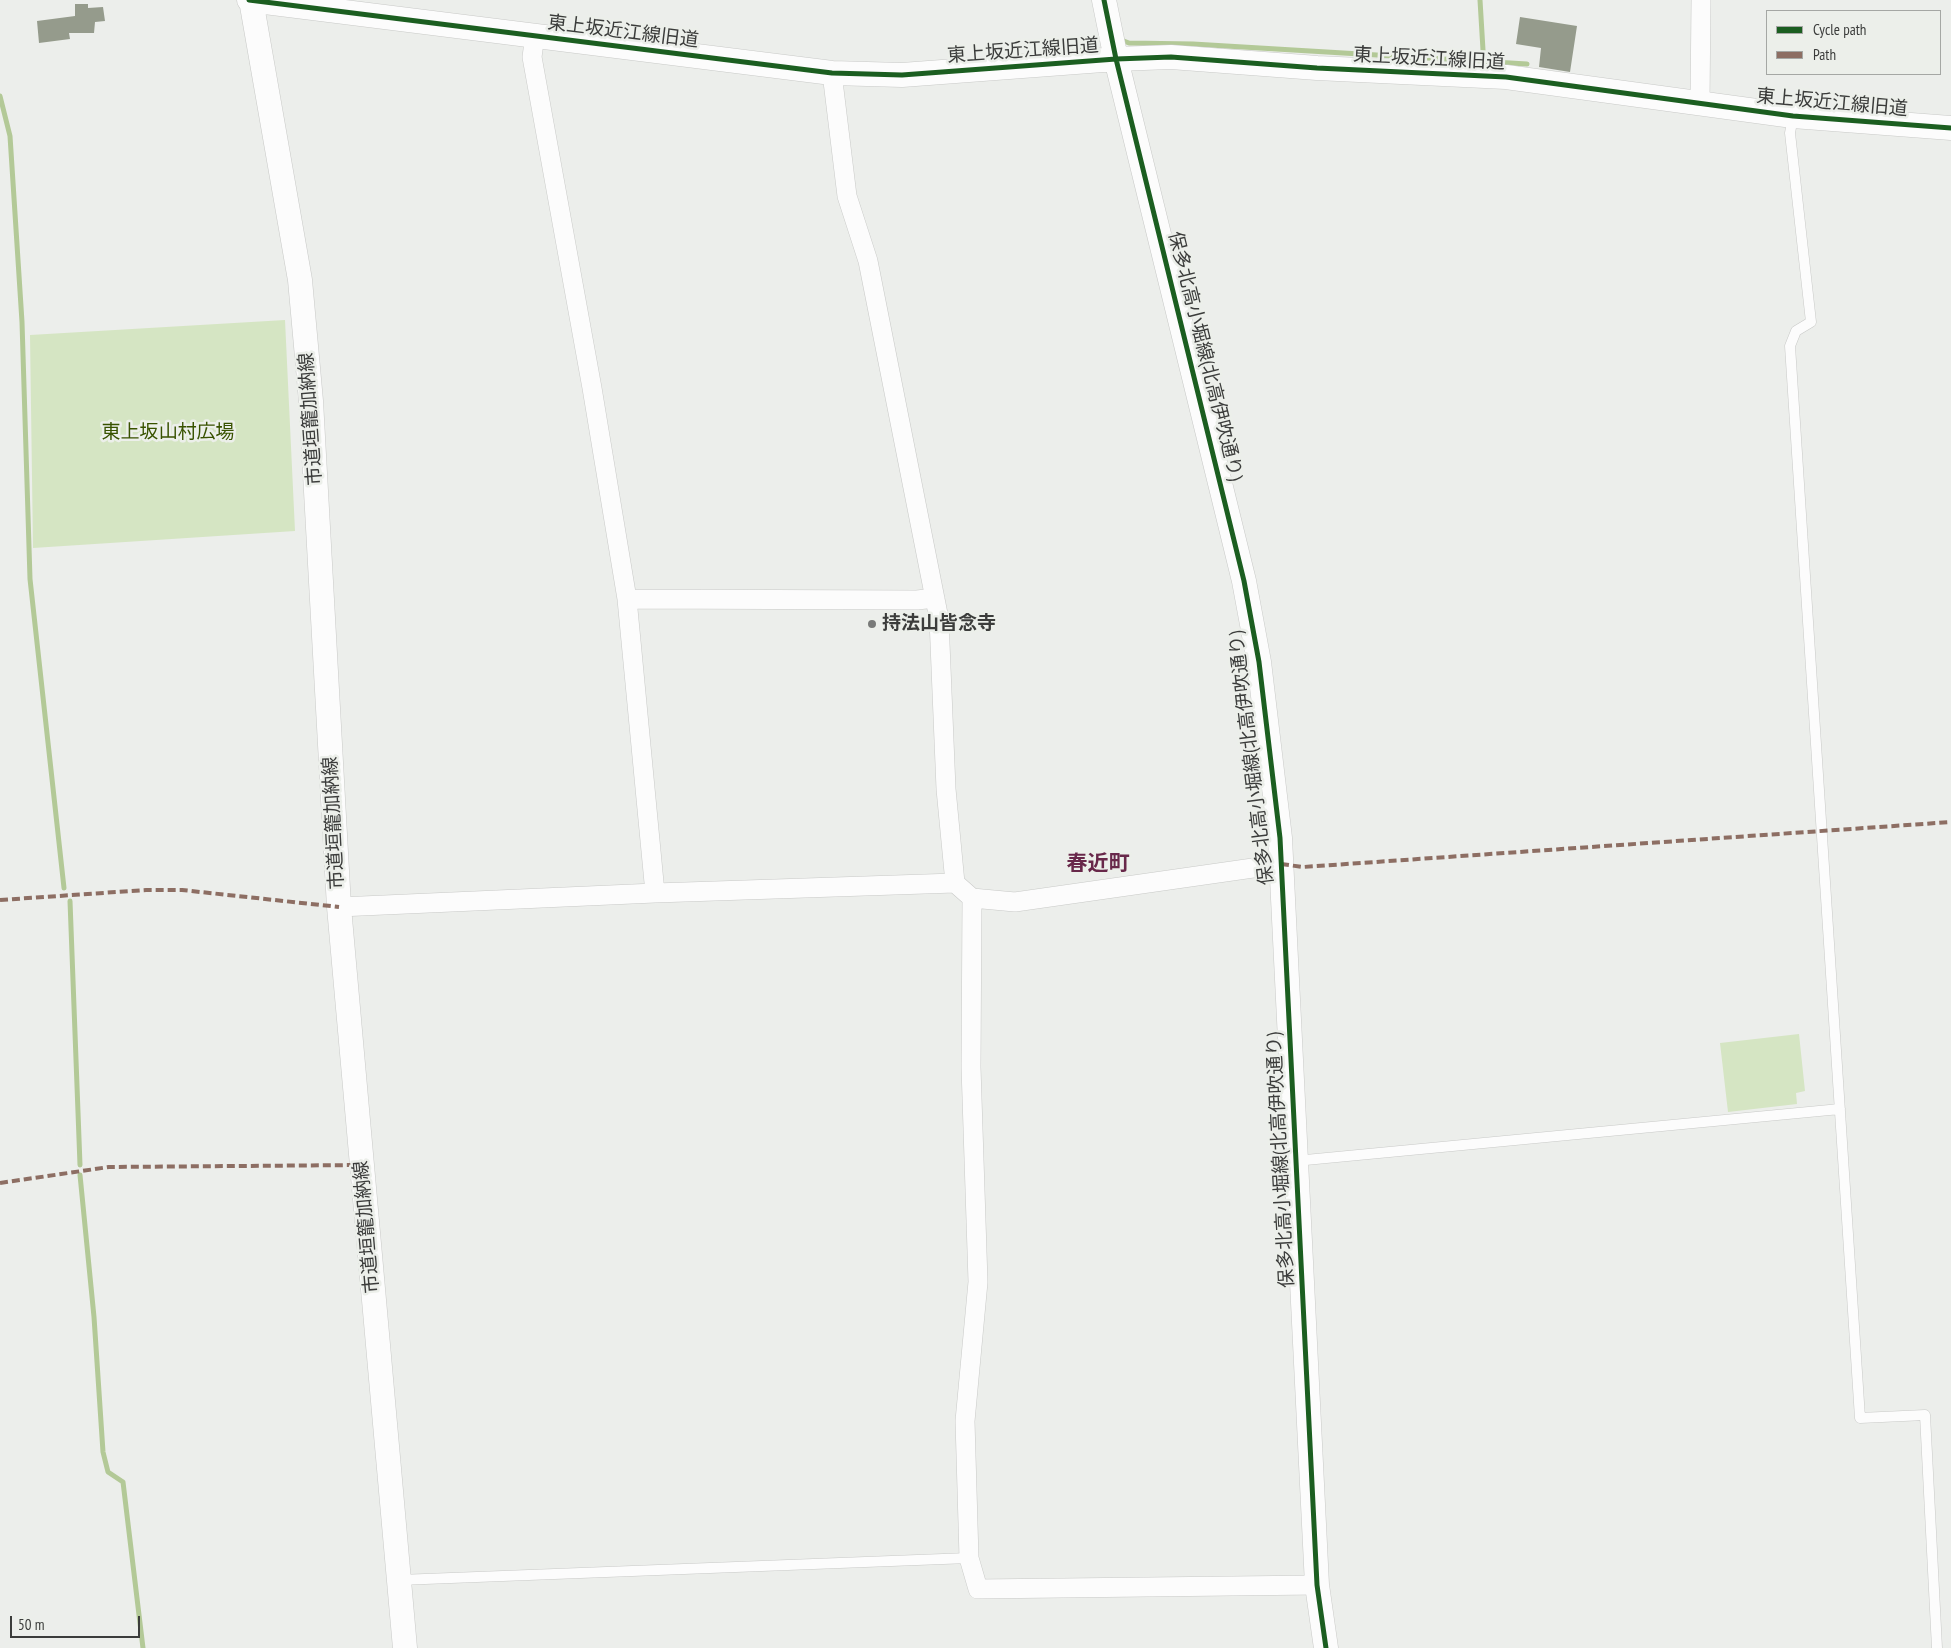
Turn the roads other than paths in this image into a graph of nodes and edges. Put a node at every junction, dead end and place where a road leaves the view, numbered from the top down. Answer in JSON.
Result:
{"nodes":[{"id":1,"x":250,"y":0,"type":"edge"},
{"id":2,"x":1104,"y":0,"type":"edge"},
{"id":3,"x":1701,"y":0,"type":"edge"},
{"id":4,"x":535,"y":36,"type":"junction"},
{"id":5,"x":1116,"y":59,"type":"junction"},
{"id":6,"x":832,"y":73,"type":"junction"},
{"id":7,"x":1700,"y":104,"type":"junction"},
{"id":8,"x":1793,"y":116,"type":"junction"},
{"id":9,"x":1951,"y":128,"type":"edge"},
{"id":10,"x":935,"y":598,"type":"junction"},
{"id":11,"x":627,"y":599,"type":"junction"},
{"id":12,"x":1282,"y":864,"type":"junction"},
{"id":13,"x":955,"y":884,"type":"junction"},
{"id":14,"x":655,"y":893,"type":"junction"},
{"id":15,"x":972,"y":898,"type":"junction"},
{"id":16,"x":339,"y":907,"type":"junction"},
{"id":17,"x":1840,"y":1109,"type":"junction"},
{"id":18,"x":1295,"y":1161,"type":"junction"},
{"id":19,"x":969,"y":1558,"type":"junction"},
{"id":20,"x":399,"y":1580,"type":"junction"},
{"id":21,"x":1317,"y":1584,"type":"junction"},
{"id":22,"x":405,"y":1648,"type":"edge"},
{"id":23,"x":1326,"y":1648,"type":"edge"},
{"id":24,"x":1937,"y":1648,"type":"edge"}],
"edges":[{"from":1,"to":4,"type":"street","name":"東上坂近江線旧道"},
{"from":1,"to":16,"type":"street","name":"市道垣籠加納線"},
{"from":2,"to":5,"type":"street","name":"保多北高小堀線(北高伊吹通り)"},
{"from":3,"to":7,"type":"street"},
{"from":4,"to":6,"type":"street","name":"東上坂近江線旧道"},
{"from":4,"to":11,"type":"street"},
{"from":5,"to":6,"type":"street","name":"東上坂近江線旧道"},
{"from":5,"to":7,"type":"street","name":"東上坂近江線旧道"},
{"from":5,"to":12,"type":"street","name":"保多北高小堀線(北高伊吹通り)"},
{"from":6,"to":10,"type":"street"},
{"from":7,"to":8,"type":"street","name":"東上坂近江線旧道"},
{"from":8,"to":9,"type":"street","name":"東上坂近江線旧道"},
{"from":8,"to":17,"type":"lane"},
{"from":10,"to":11,"type":"street"},
{"from":10,"to":13,"type":"street"},
{"from":11,"to":14,"type":"street"},
{"from":12,"to":15,"type":"street"},
{"from":12,"to":18,"type":"street","name":"保多北高小堀線(北高伊吹通り)"},
{"from":13,"to":14,"type":"street"},
{"from":13,"to":15,"type":"street"},
{"from":14,"to":16,"type":"street"},
{"from":15,"to":19,"type":"street"},
{"from":16,"to":20,"type":"street","name":"市道垣籠加納線"},
{"from":17,"to":18,"type":"lane"},
{"from":17,"to":24,"type":"lane"},
{"from":18,"to":21,"type":"street","name":"保多北高小堀線(北高伊吹通り)"},
{"from":19,"to":20,"type":"lane"},
{"from":19,"to":21,"type":"street"},
{"from":20,"to":22,"type":"street","name":"市道垣籠加納線"},
{"from":21,"to":23,"type":"street","name":"保多北高小堀線(北高伊吹通り)"}]}
